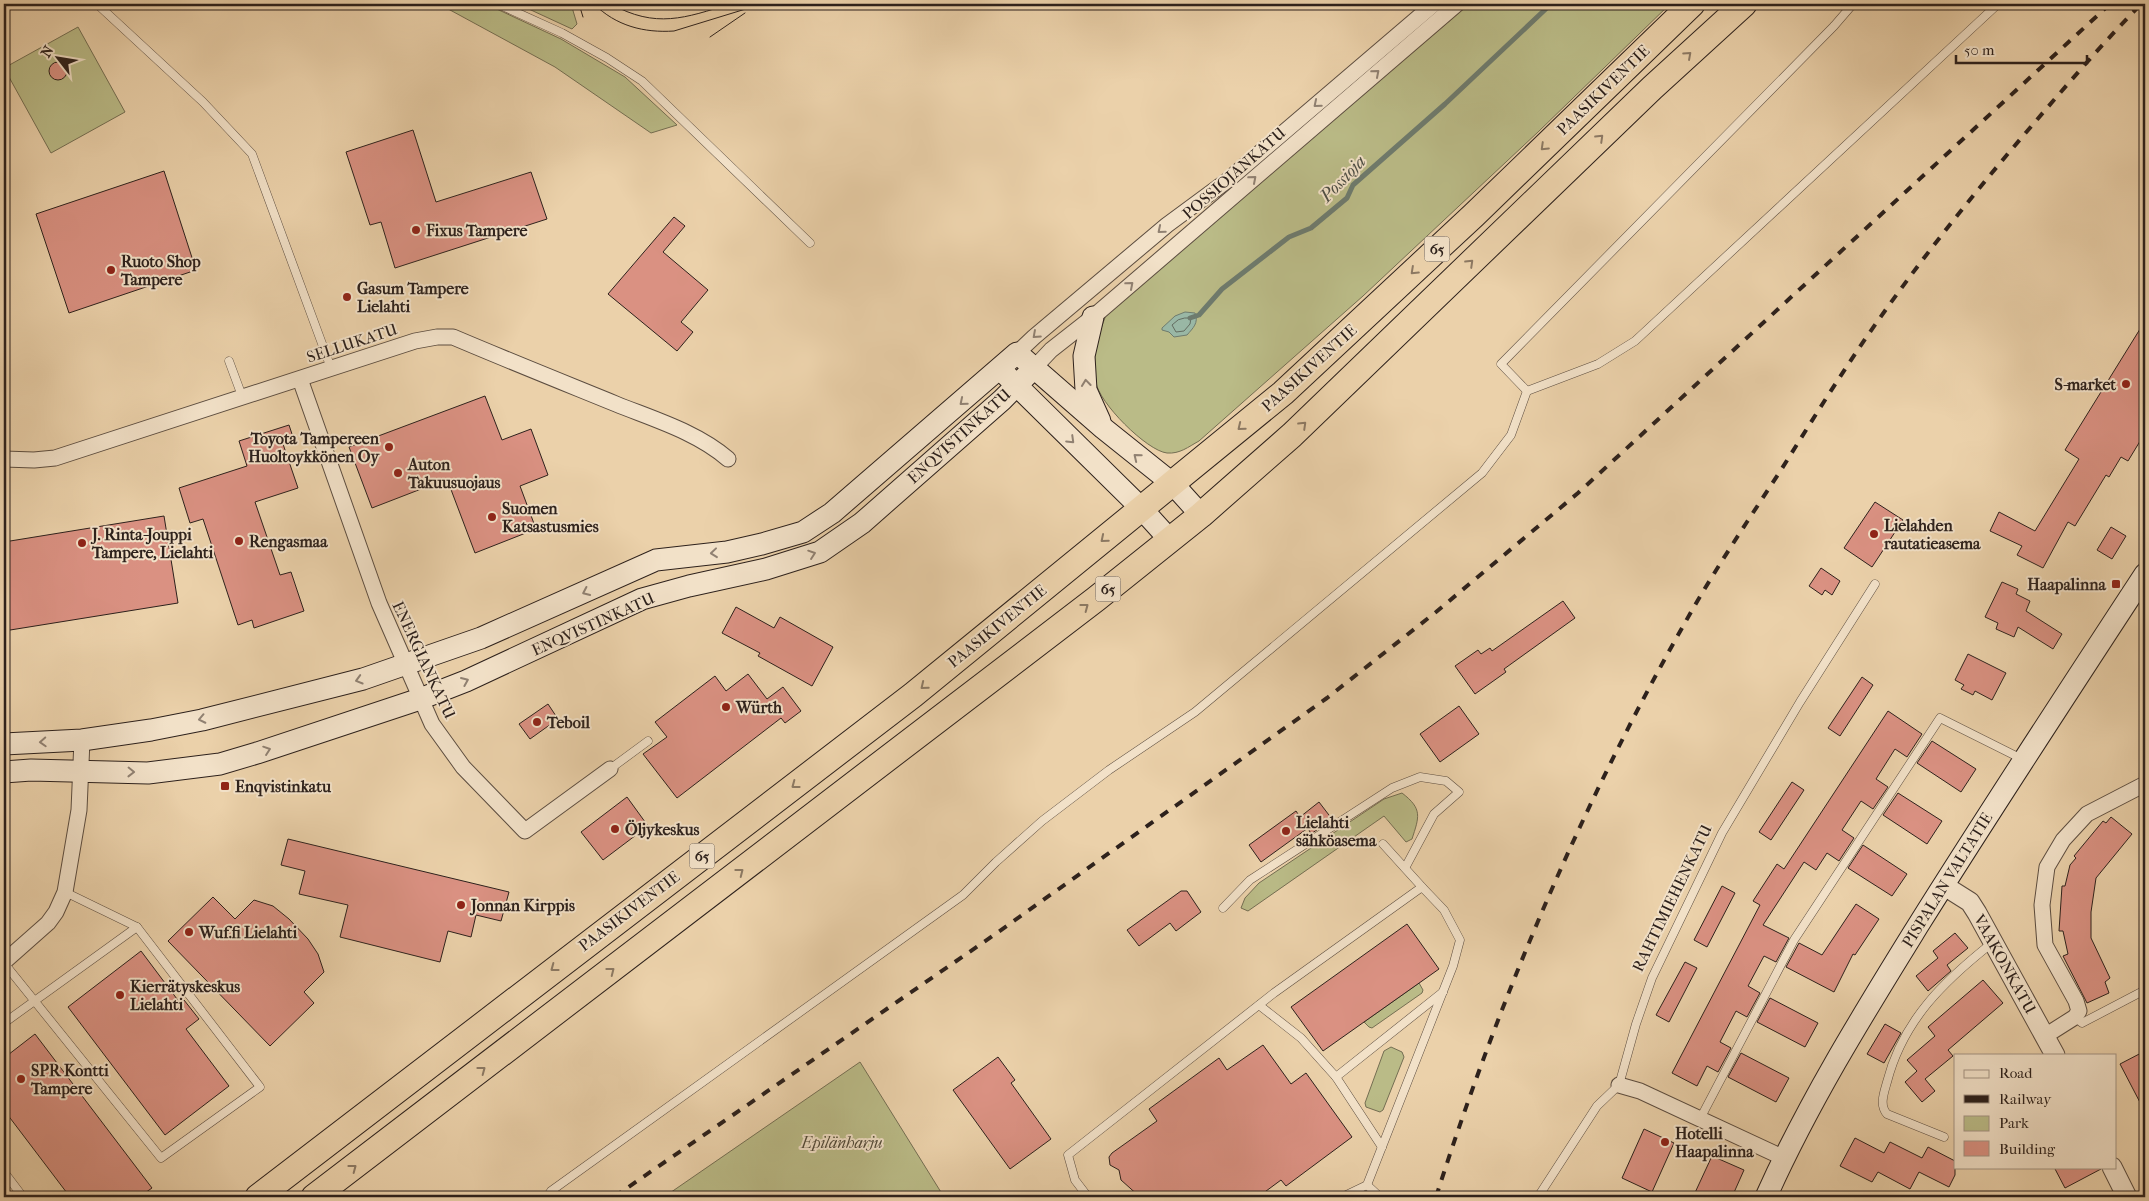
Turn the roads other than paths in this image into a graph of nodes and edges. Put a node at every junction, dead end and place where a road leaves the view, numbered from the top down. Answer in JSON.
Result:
{"nodes":[{"id":1,"x":98,"y":4,"type":"edge"},
{"id":2,"x":498,"y":4,"type":"edge"},
{"id":3,"x":1434,"y":4,"type":"edge"},
{"id":4,"x":1457,"y":4,"type":"edge"},
{"id":5,"x":1692,"y":4,"type":"edge"},
{"id":6,"x":1744,"y":4,"type":"edge"},
{"id":7,"x":1853,"y":4,"type":"edge"},
{"id":8,"x":1998,"y":4,"type":"edge"},
{"id":9,"x":810,"y":243,"type":"dead end"},
{"id":10,"x":1093,"y":317,"type":"junction"},
{"id":11,"x":1017,"y":354,"type":"junction"},
{"id":12,"x":230,"y":361,"type":"dead end"},
{"id":13,"x":331,"y":368,"type":"junction"},
{"id":14,"x":1034,"y":368,"type":"junction"},
{"id":15,"x":1000,"y":370,"type":"junction"},
{"id":16,"x":300,"y":379,"type":"junction"},
{"id":17,"x":1016,"y":385,"type":"junction"},
{"id":18,"x":1527,"y":391,"type":"junction"},
{"id":19,"x":242,"y":396,"type":"junction"},
{"id":20,"x":1103,"y":428,"type":"junction"},
{"id":21,"x":4,"y":459,"type":"edge"},
{"id":22,"x":728,"y":459,"type":"dead end"},
{"id":23,"x":1173,"y":484,"type":"junction"},
{"id":24,"x":1141,"y":508,"type":"junction"},
{"id":25,"x":1201,"y":515,"type":"junction"},
{"id":26,"x":1170,"y":540,"type":"junction"},
{"id":27,"x":2145,"y":574,"type":"edge"},
{"id":28,"x":1875,"y":584,"type":"dead end"},
{"id":29,"x":406,"y":665,"type":"junction"},
{"id":30,"x":420,"y":699,"type":"junction"},
{"id":31,"x":82,"y":740,"type":"junction"},
{"id":32,"x":648,"y":741,"type":"dead end"},
{"id":33,"x":4,"y":744,"type":"edge"},
{"id":34,"x":2023,"y":760,"type":"junction"},
{"id":35,"x":610,"y":769,"type":"joint"},
{"id":36,"x":4,"y":772,"type":"edge"},
{"id":37,"x":82,"y":772,"type":"junction"},
{"id":38,"x":2145,"y":784,"type":"edge"},
{"id":39,"x":1383,"y":844,"type":"dead end"},
{"id":40,"x":1405,"y":868,"type":"junction"},
{"id":41,"x":1943,"y":885,"type":"junction"},
{"id":42,"x":1422,"y":887,"type":"junction"},
{"id":43,"x":65,"y":892,"type":"junction"},
{"id":44,"x":1223,"y":908,"type":"dead end"},
{"id":45,"x":137,"y":927,"type":"junction"},
{"id":46,"x":1994,"y":942,"type":"junction"},
{"id":47,"x":4,"y":962,"type":"edge"},
{"id":48,"x":2145,"y":990,"type":"edge"},
{"id":49,"x":1443,"y":992,"type":"junction"},
{"id":50,"x":35,"y":1000,"type":"junction"},
{"id":51,"x":1259,"y":1005,"type":"junction"},
{"id":52,"x":2075,"y":1017,"type":"junction"},
{"id":53,"x":4,"y":1023,"type":"edge"},
{"id":54,"x":2045,"y":1036,"type":"junction"},
{"id":55,"x":2054,"y":1054,"type":"edge"},
{"id":56,"x":1336,"y":1077,"type":"junction"},
{"id":57,"x":1619,"y":1085,"type":"junction"},
{"id":58,"x":1700,"y":1119,"type":"junction"},
{"id":59,"x":1944,"y":1137,"type":"dead end"},
{"id":60,"x":1382,"y":1147,"type":"junction"},
{"id":61,"x":1784,"y":1158,"type":"junction"},
{"id":62,"x":2112,"y":1168,"type":"edge"},
{"id":63,"x":4,"y":1172,"type":"edge"},
{"id":64,"x":1367,"y":1185,"type":"junction"},
{"id":65,"x":23,"y":1197,"type":"edge"},
{"id":66,"x":258,"y":1197,"type":"edge"},
{"id":67,"x":314,"y":1197,"type":"edge"},
{"id":68,"x":547,"y":1197,"type":"edge"},
{"id":69,"x":1088,"y":1197,"type":"edge"},
{"id":70,"x":1342,"y":1197,"type":"edge"},
{"id":71,"x":1380,"y":1197,"type":"edge"},
{"id":72,"x":1538,"y":1197,"type":"edge"},
{"id":73,"x":1766,"y":1197,"type":"edge"},
{"id":74,"x":2127,"y":1197,"type":"edge"}],
"edges":[{"from":1,"to":13,"type":"lane"},
{"from":2,"to":9,"type":"lane"},
{"from":3,"to":11,"type":"street","name":"POSSIOJANKATU","one_way":true},
{"from":10,"to":4,"type":"street","name":"POSSIOJANKATU","one_way":true},
{"from":5,"to":23,"type":"highway","name":"PAASIKIVENTIE","number":"65","one_way":true},
{"from":25,"to":6,"type":"highway","name":"PAASIKIVENTIE","number":"65","one_way":true},
{"from":7,"to":18,"type":"lane"},
{"from":8,"to":18,"type":"lane"},
{"from":10,"to":14,"type":"street","name":"POSSIOJANKATU"},
{"from":20,"to":10,"type":"main road","one_way":true},
{"from":11,"to":14,"type":"main road"},
{"from":11,"to":15,"type":"main road","name":"ENQVISTINKATU"},
{"from":12,"to":19,"type":"lane"},
{"from":13,"to":16,"type":"street","name":"SELLUKATU"},
{"from":13,"to":22,"type":"street","name":"SELLUKATU"},
{"from":14,"to":17,"type":"main road","name":"ENQVISTINKATU"},
{"from":14,"to":20,"type":"main road"},
{"from":15,"to":17,"type":"main road","name":"ENQVISTINKATU"},
{"from":15,"to":29,"type":"main road","name":"ENQVISTINKATU","one_way":true},
{"from":16,"to":19,"type":"street","name":"SELLUKATU"},
{"from":16,"to":29,"type":"street","name":"ENERGIANKATU"},
{"from":17,"to":24,"type":"main road","name":"ENQVISTINKATU","one_way":true},
{"from":30,"to":17,"type":"main road","name":"ENQVISTINKATU","one_way":true},
{"from":18,"to":68,"type":"lane"},
{"from":19,"to":21,"type":"street","name":"SELLUKATU"},
{"from":23,"to":20,"type":"main road","one_way":true},
{"from":23,"to":24,"type":"highway","name":"PAASIKIVENTIE","number":"65"},
{"from":23,"to":25,"type":"main road"},
{"from":24,"to":26,"type":"main road","name":"ENQVISTINKATU"},
{"from":24,"to":66,"type":"highway","name":"PAASIKIVENTIE","number":"65","one_way":true},
{"from":25,"to":26,"type":"highway","name":"PAASIKIVENTIE","number":"65"},
{"from":67,"to":26,"type":"highway","name":"PAASIKIVENTIE","number":"65","one_way":true},
{"from":27,"to":34,"type":"main road","name":"PISPALAN VALTATIE"},
{"from":28,"to":57,"type":"lane","name":"RAHTIMIEHENKATU"},
{"from":29,"to":30,"type":"street","name":"ENERGIANKATU"},
{"from":29,"to":31,"type":"main road","name":"ENQVISTINKATU","one_way":true},
{"from":30,"to":35,"type":"street","name":"ENERGIANKATU"},
{"from":37,"to":30,"type":"main road","name":"ENQVISTINKATU","one_way":true},
{"from":31,"to":33,"type":"main road","name":"ENQVISTINKATU","one_way":true},
{"from":31,"to":37,"type":"street"},
{"from":32,"to":35,"type":"lane"},
{"from":34,"to":41,"type":"main road","name":"PISPALAN VALTATIE"},
{"from":34,"to":58,"type":"lane"},
{"from":36,"to":37,"type":"main road","name":"ENQVISTINKATU"},
{"from":37,"to":43,"type":"street"},
{"from":38,"to":52,"type":"street"},
{"from":39,"to":40,"type":"lane"},
{"from":40,"to":42,"type":"lane"},
{"from":40,"to":44,"type":"lane"},
{"from":41,"to":46,"type":"street","name":"VAAKONKATU"},
{"from":41,"to":61,"type":"main road","name":"PISPALAN VALTATIE"},
{"from":42,"to":49,"type":"lane"},
{"from":42,"to":51,"type":"lane"},
{"from":43,"to":45,"type":"lane"},
{"from":43,"to":47,"type":"street"},
{"from":45,"to":50,"type":"lane"},
{"from":45,"to":50,"type":"lane"},
{"from":46,"to":54,"type":"street","name":"VAAKONKATU"},
{"from":46,"to":59,"type":"lane"},
{"from":47,"to":50,"type":"lane"},
{"from":48,"to":52,"type":"lane"},
{"from":49,"to":56,"type":"lane"},
{"from":49,"to":60,"type":"lane"},
{"from":50,"to":53,"type":"lane"},
{"from":51,"to":56,"type":"lane"},
{"from":51,"to":69,"type":"lane"},
{"from":52,"to":54,"type":"street"},
{"from":54,"to":55,"type":"street","name":"VAAKONKATU"},
{"from":56,"to":60,"type":"lane"},
{"from":57,"to":58,"type":"street"},
{"from":57,"to":72,"type":"lane"},
{"from":58,"to":61,"type":"street"},
{"from":60,"to":64,"type":"lane"},
{"from":61,"to":73,"type":"main road","name":"PISPALAN VALTATIE"},
{"from":62,"to":74,"type":"street"},
{"from":63,"to":65,"type":"lane"},
{"from":64,"to":70,"type":"lane"},
{"from":64,"to":71,"type":"lane"}]}
